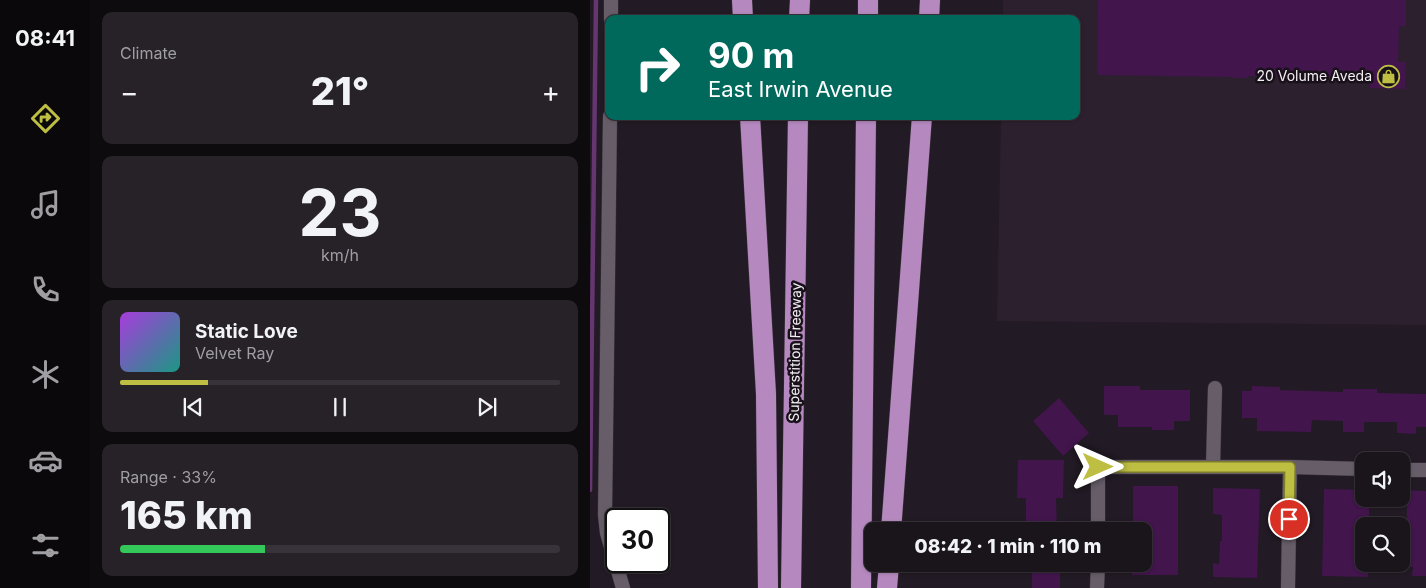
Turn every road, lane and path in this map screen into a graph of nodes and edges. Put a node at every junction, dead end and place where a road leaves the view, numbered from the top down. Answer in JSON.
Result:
{"nodes":[{"id":1,"x":611,"y":0,"type":"edge"},
{"id":2,"x":742,"y":0,"type":"edge"},
{"id":3,"x":800,"y":0,"type":"edge"},
{"id":4,"x":868,"y":0,"type":"edge"},
{"id":5,"x":930,"y":0,"type":"edge"},
{"id":6,"x":611,"y":15,"type":"edge"},
{"id":7,"x":743,"y":15,"type":"edge"},
{"id":8,"x":800,"y":15,"type":"edge"},
{"id":9,"x":868,"y":15,"type":"edge"},
{"id":10,"x":929,"y":15,"type":"edge"},
{"id":11,"x":610,"y":120,"type":"edge"},
{"id":12,"x":750,"y":120,"type":"edge"},
{"id":13,"x":798,"y":120,"type":"edge"},
{"id":14,"x":866,"y":120,"type":"edge"},
{"id":15,"x":922,"y":120,"type":"edge"},
{"id":16,"x":1214,"y":388,"type":"dead end"},
{"id":17,"x":1213,"y":467,"type":"junction"},
{"id":18,"x":1290,"y":467,"type":"junction"},
{"id":19,"x":1355,"y":469,"type":"edge"},
{"id":20,"x":1410,"y":470,"type":"edge"},
{"id":21,"x":1426,"y":470,"type":"edge"},
{"id":22,"x":892,"y":522,"type":"edge"},
{"id":23,"x":1098,"y":522,"type":"edge"},
{"id":24,"x":888,"y":572,"type":"edge"},
{"id":25,"x":1098,"y":572,"type":"edge"},
{"id":26,"x":623,"y":588,"type":"edge"},
{"id":27,"x":768,"y":588,"type":"edge"},
{"id":28,"x":792,"y":588,"type":"edge"},
{"id":29,"x":861,"y":588,"type":"edge"},
{"id":30,"x":887,"y":588,"type":"edge"},
{"id":31,"x":1097,"y":588,"type":"edge"},
{"id":32,"x":1288,"y":588,"type":"edge"}],
"edges":[{"from":1,"to":6,"type":"street"},
{"from":2,"to":7,"type":"highway"},
{"from":3,"to":8,"type":"highway"},
{"from":4,"to":9,"type":"highway"},
{"from":5,"to":10,"type":"highway"},
{"from":11,"to":26,"type":"street"},
{"from":12,"to":27,"type":"highway"},
{"from":13,"to":28,"type":"highway","name":"Superstition Freeway"},
{"from":14,"to":29,"type":"highway"},
{"from":15,"to":22,"type":"highway"},
{"from":16,"to":17,"type":"street"},
{"from":17,"to":18,"type":"street"},
{"from":17,"to":23,"type":"street"},
{"from":18,"to":19,"type":"street"},
{"from":18,"to":32,"type":"street"},
{"from":20,"to":21,"type":"street"},
{"from":24,"to":30,"type":"highway"},
{"from":25,"to":31,"type":"street"}]}
